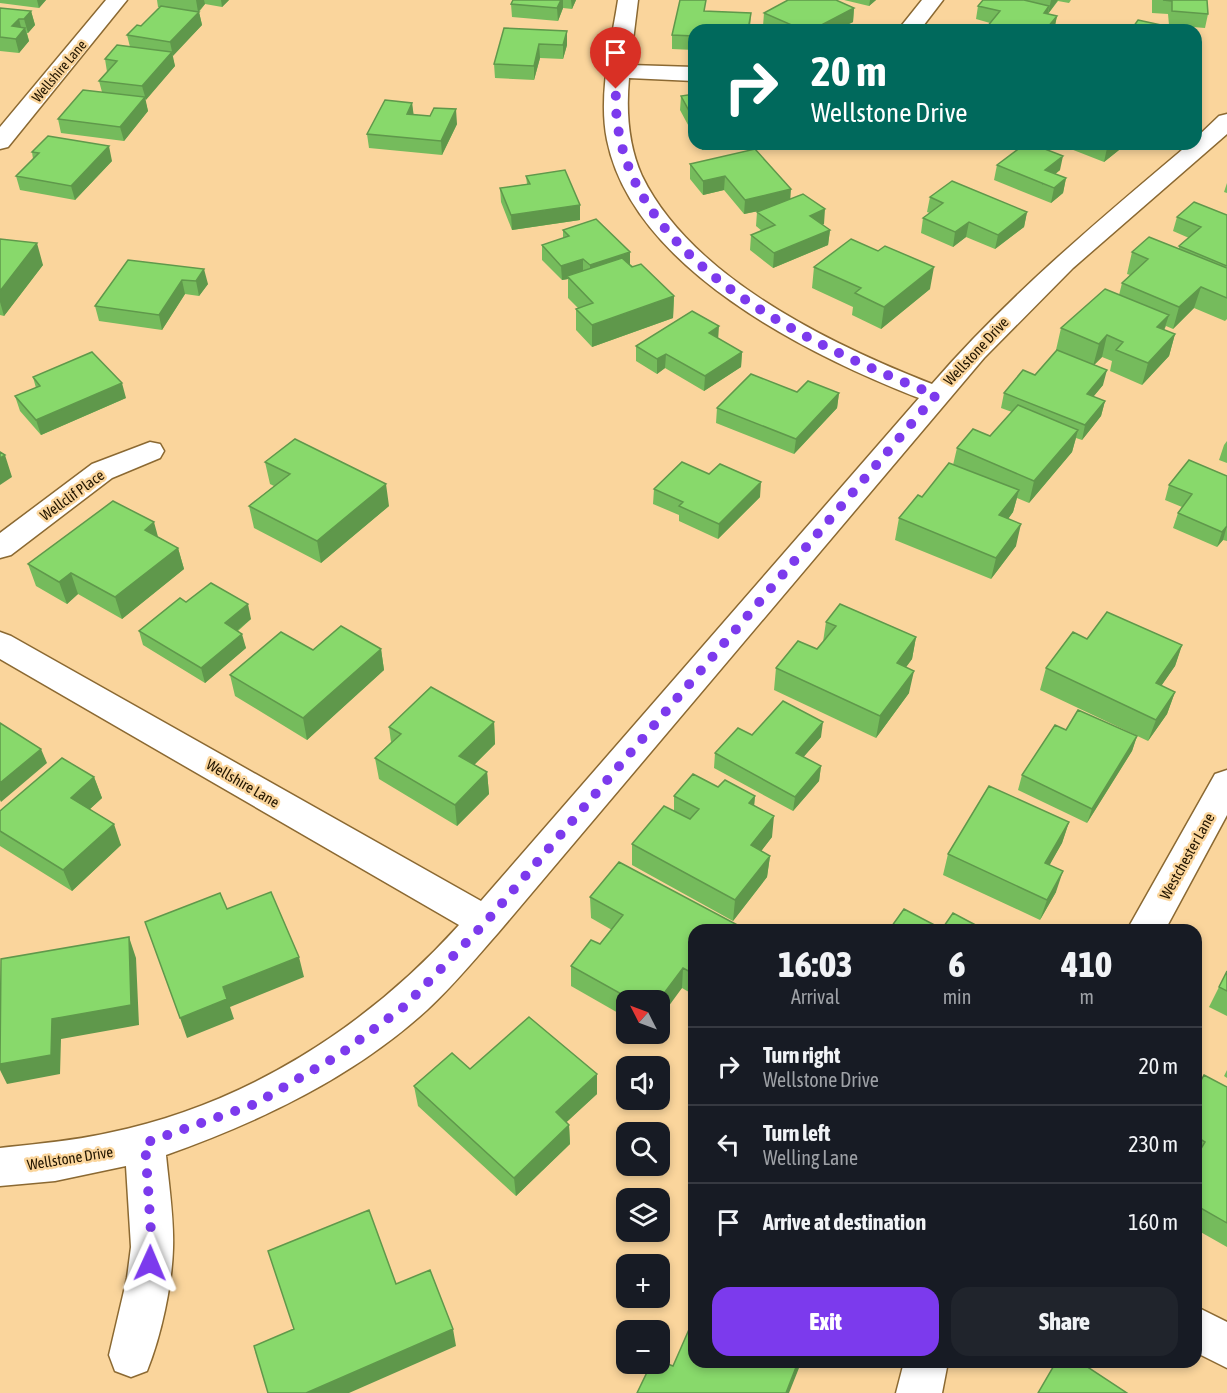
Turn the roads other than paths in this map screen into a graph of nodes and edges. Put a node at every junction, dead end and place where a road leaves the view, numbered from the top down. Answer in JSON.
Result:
{"nodes":[{"id":1,"x":117,"y":0,"type":"edge"},
{"id":2,"x":628,"y":0,"type":"edge"},
{"id":3,"x":933,"y":0,"type":"edge"},
{"id":4,"x":914,"y":24,"type":"edge"},
{"id":5,"x":619,"y":71,"type":"junction"},
{"id":6,"x":688,"y":74,"type":"edge"},
{"id":7,"x":1227,"y":121,"type":"edge"},
{"id":8,"x":0,"y":142,"type":"edge"},
{"id":9,"x":1202,"y":145,"type":"edge"},
{"id":10,"x":1196,"y":150,"type":"edge"},
{"id":11,"x":936,"y":395,"type":"junction"},
{"id":12,"x":150,"y":451,"type":"dead end"},
{"id":13,"x":0,"y":548,"type":"edge"},
{"id":14,"x":0,"y":644,"type":"edge"},
{"id":15,"x":1227,"y":783,"type":"edge"},
{"id":16,"x":486,"y":922,"type":"junction"},
{"id":17,"x":1149,"y":924,"type":"edge"},
{"id":18,"x":145,"y":1143,"type":"junction"},
{"id":19,"x":0,"y":1167,"type":"edge"},
{"id":20,"x":1202,"y":1332,"type":"edge"},
{"id":21,"x":1227,"y":1346,"type":"edge"},
{"id":22,"x":131,"y":1355,"type":"dead end"},
{"id":23,"x":925,"y":1368,"type":"edge"},
{"id":24,"x":919,"y":1393,"type":"edge"}],
"edges":[{"from":1,"to":8,"type":"street","name":"Wellshire Lane"},
{"from":2,"to":5,"type":"street"},
{"from":3,"to":4,"type":"street"},
{"from":5,"to":6,"type":"street"},
{"from":5,"to":11,"type":"street"},
{"from":7,"to":9,"type":"street","name":"Wellstone Drive"},
{"from":10,"to":11,"type":"street","name":"Wellstone Drive"},
{"from":11,"to":16,"type":"street","name":"Wellstone Drive"},
{"from":12,"to":13,"type":"street","name":"Wellclif Place"},
{"from":14,"to":16,"type":"street","name":"Wellshire Lane"},
{"from":15,"to":17,"type":"street","name":"Westchester Lane"},
{"from":16,"to":18,"type":"street","name":"Wellstone Drive"},
{"from":18,"to":19,"type":"street","name":"Wellstone Drive"},
{"from":18,"to":22,"type":"street"},
{"from":20,"to":21,"type":"street"},
{"from":23,"to":24,"type":"street"}]}
